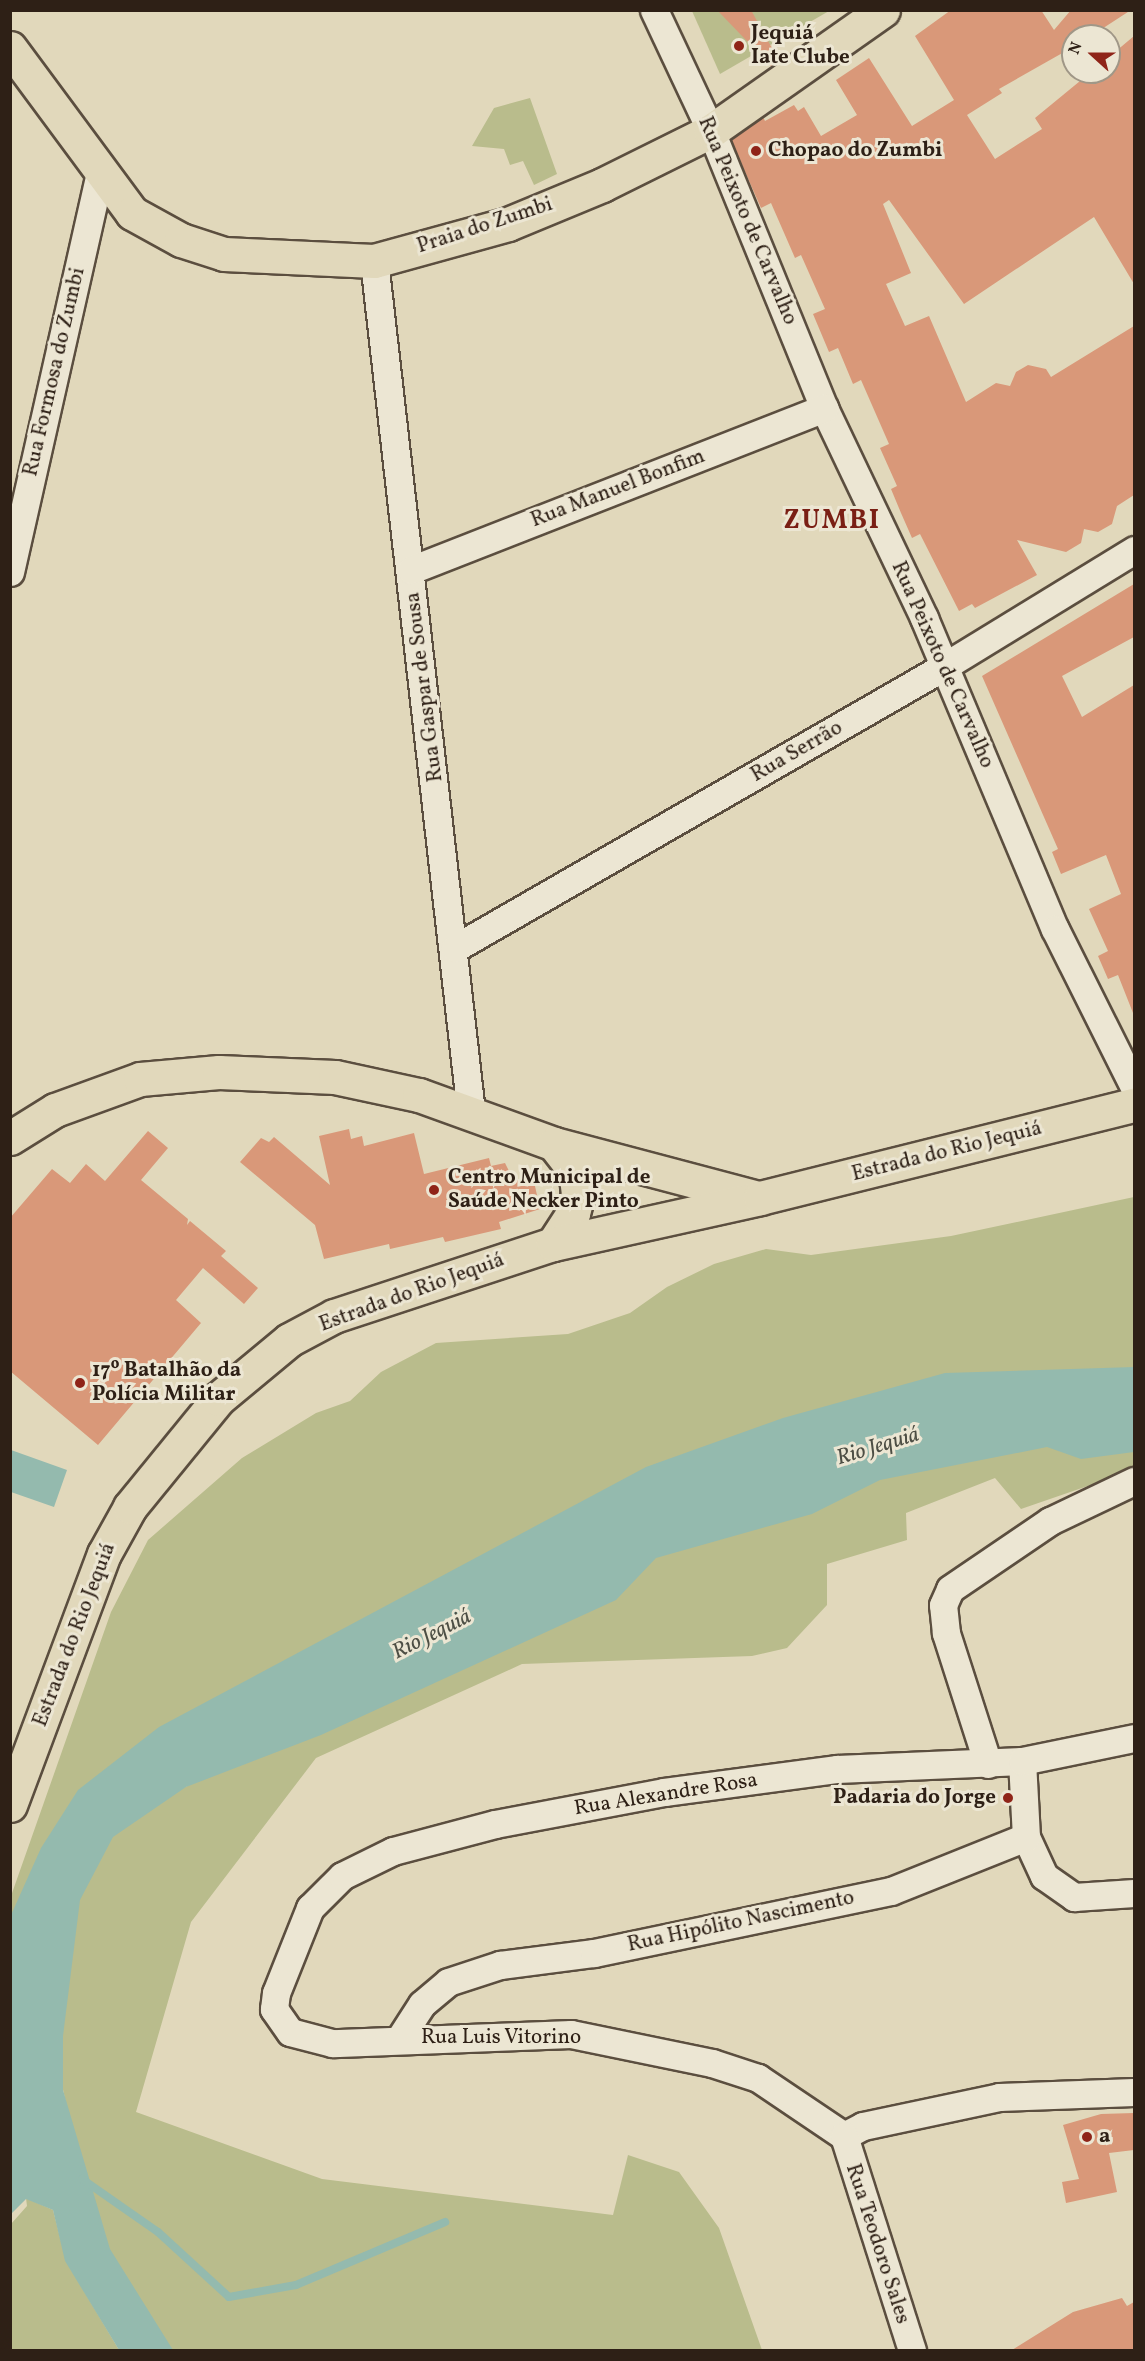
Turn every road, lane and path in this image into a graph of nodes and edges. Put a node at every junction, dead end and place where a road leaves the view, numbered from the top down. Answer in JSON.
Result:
{"nodes":[{"id":1,"x":654,"y":10,"type":"edge"},
{"id":2,"x":884,"y":10,"type":"edge"},
{"id":3,"x":10,"y":48,"type":"edge"},
{"id":4,"x":711,"y":131,"type":"junction"},
{"id":5,"x":100,"y":172,"type":"junction"},
{"id":6,"x":374,"y":261,"type":"junction"},
{"id":7,"x":824,"y":408,"type":"junction"},
{"id":8,"x":1134,"y":550,"type":"edge"},
{"id":9,"x":411,"y":570,"type":"junction"},
{"id":10,"x":10,"y":572,"type":"edge"},
{"id":11,"x":945,"y":666,"type":"junction"},
{"id":12,"x":455,"y":948,"type":"junction"},
{"id":13,"x":1134,"y":1087,"type":"edge"},
{"id":14,"x":1134,"y":1105,"type":"edge"},
{"id":15,"x":471,"y":1113,"type":"junction"},
{"id":16,"x":10,"y":1138,"type":"edge"},
{"id":17,"x":554,"y":1144,"type":"junction"},
{"id":18,"x":760,"y":1198,"type":"junction"},
{"id":19,"x":553,"y":1244,"type":"junction"},
{"id":20,"x":1134,"y":1481,"type":"edge"},
{"id":21,"x":1134,"y":1738,"type":"edge"},
{"id":22,"x":1022,"y":1761,"type":"junction"},
{"id":23,"x":988,"y":1764,"type":"junction"},
{"id":24,"x":10,"y":1805,"type":"edge"},
{"id":25,"x":1026,"y":1837,"type":"junction"},
{"id":26,"x":1134,"y":1893,"type":"edge"},
{"id":27,"x":276,"y":1993,"type":"joint"},
{"id":28,"x":400,"y":2038,"type":"junction"},
{"id":29,"x":1134,"y":2092,"type":"edge"},
{"id":30,"x":844,"y":2136,"type":"junction"},
{"id":31,"x":912,"y":2350,"type":"edge"}],
"edges":[{"from":1,"to":4,"type":"street","name":"Rua Peixoto de Carvalho"},
{"from":2,"to":4,"type":"main road","name":"Praia do Zumbi"},
{"from":3,"to":5,"type":"main road","name":"Praia do Zumbi"},
{"from":4,"to":6,"type":"main road","name":"Praia do Zumbi"},
{"from":4,"to":7,"type":"street","name":"Rua Peixoto de Carvalho"},
{"from":5,"to":6,"type":"main road","name":"Praia do Zumbi"},
{"from":5,"to":10,"type":"street","name":"Rua Formosa do Zumbi"},
{"from":6,"to":9,"type":"street","name":"Rua Gaspar de Sousa"},
{"from":7,"to":9,"type":"street","name":"Rua Manuel Bonfim"},
{"from":7,"to":11,"type":"street","name":"Rua Peixoto de Carvalho"},
{"from":8,"to":11,"type":"street","name":"Rua Serrão"},
{"from":9,"to":12,"type":"street","name":"Rua Gaspar de Sousa"},
{"from":11,"to":12,"type":"street","name":"Rua Serrão"},
{"from":11,"to":13,"type":"street","name":"Rua Peixoto de Carvalho"},
{"from":12,"to":15,"type":"street","name":"Rua Gaspar de Sousa"},
{"from":14,"to":18,"type":"main road","name":"Estrada do Rio Jequiá"},
{"from":15,"to":16,"type":"main road","name":"Estrada do Rio Jequiá"},
{"from":15,"to":17,"type":"main road","name":"Estrada do Rio Jequiá"},
{"from":17,"to":18,"type":"main road","name":"Estrada do Rio Jequiá"},
{"from":17,"to":19,"type":"main road"},
{"from":18,"to":19,"type":"main road","name":"Estrada do Rio Jequiá"},
{"from":19,"to":24,"type":"main road","name":"Estrada do Rio Jequiá"},
{"from":20,"to":23,"type":"street"},
{"from":21,"to":22,"type":"street","name":"Rua Alexandre Rosa"},
{"from":22,"to":23,"type":"street","name":"Rua Alexandre Rosa"},
{"from":22,"to":25,"type":"street"},
{"from":23,"to":27,"type":"street","name":"Rua Alexandre Rosa"},
{"from":25,"to":26,"type":"street"},
{"from":25,"to":28,"type":"street","name":"Rua Hipólito Nascimento"},
{"from":27,"to":28,"type":"street","name":"Rua Luis Vitorino"},
{"from":28,"to":30,"type":"street","name":"Rua Luis Vitorino"},
{"from":29,"to":30,"type":"street"},
{"from":30,"to":31,"type":"street","name":"Rua Teodoro Sales"}]}
